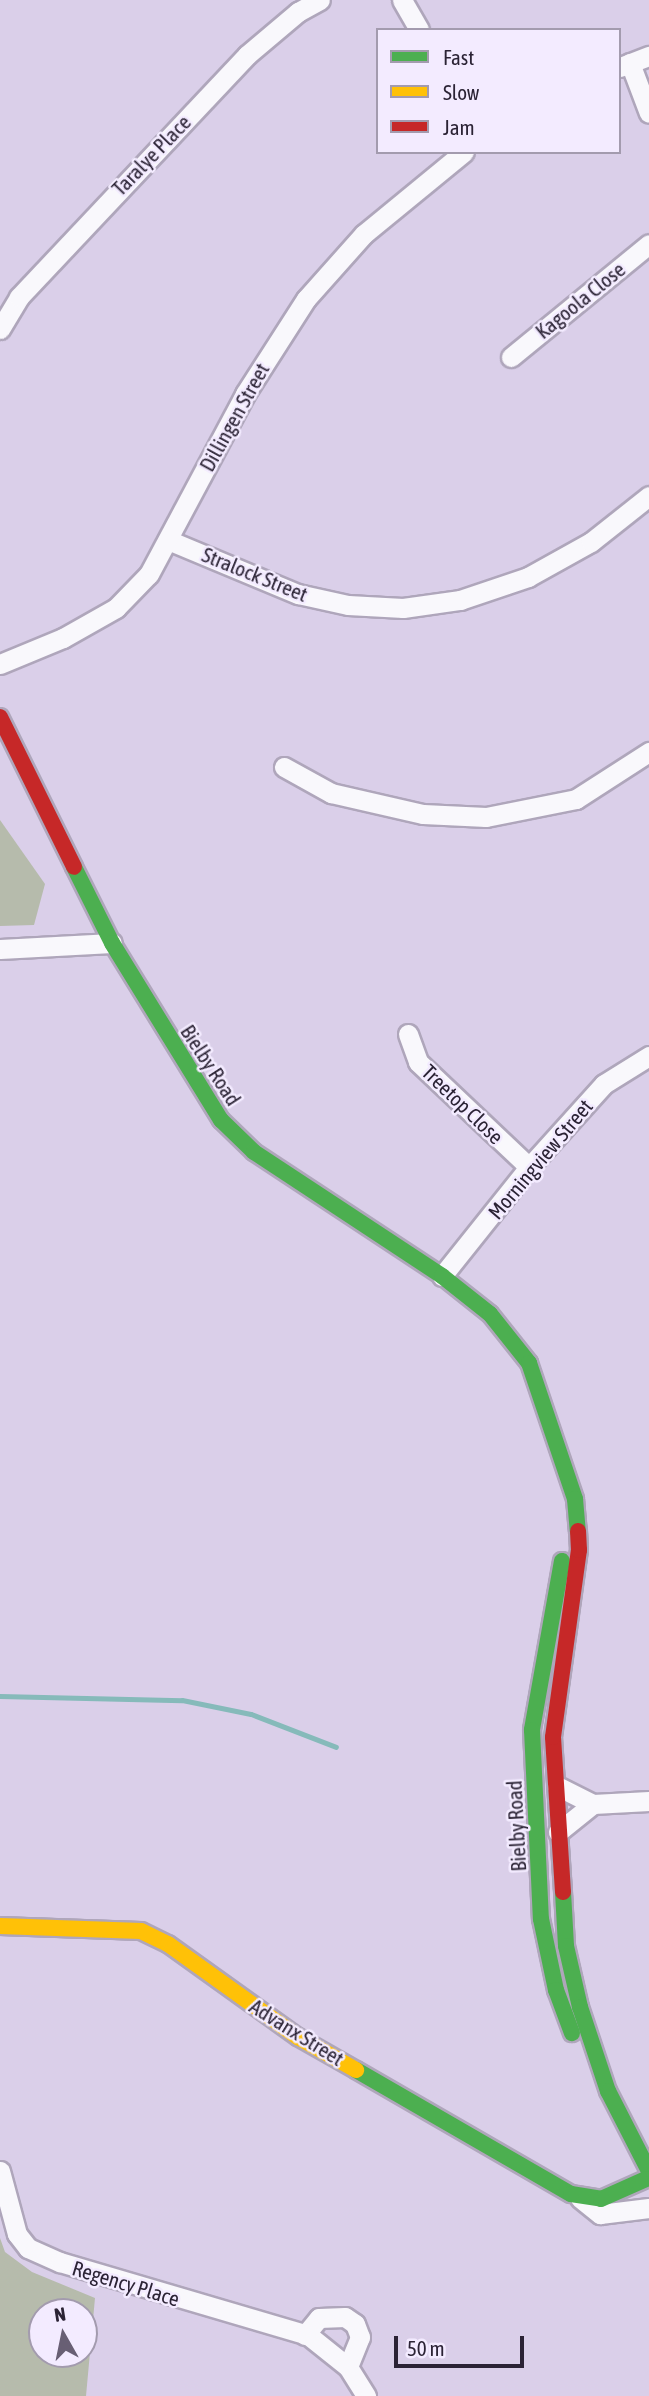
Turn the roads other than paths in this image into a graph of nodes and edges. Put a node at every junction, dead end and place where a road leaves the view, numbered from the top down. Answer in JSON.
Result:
{"nodes":[{"id":1,"x":320,"y":0,"type":"edge"},
{"id":2,"x":402,"y":0,"type":"edge"},
{"id":3,"x":418,"y":28,"type":"edge"},
{"id":4,"x":633,"y":62,"type":"edge"},
{"id":5,"x":649,"y":113,"type":"edge"},
{"id":6,"x":462,"y":154,"type":"edge"},
{"id":7,"x":649,"y":244,"type":"edge"},
{"id":8,"x":0,"y":329,"type":"edge"},
{"id":9,"x":511,"y":357,"type":"dead end"},
{"id":10,"x":649,"y":496,"type":"edge"},
{"id":11,"x":168,"y":540,"type":"junction"},
{"id":12,"x":0,"y":664,"type":"edge"},
{"id":13,"x":0,"y":717,"type":"edge"},
{"id":14,"x":649,"y":752,"type":"edge"},
{"id":15,"x":284,"y":767,"type":"dead end"},
{"id":16,"x":112,"y":943,"type":"junction"},
{"id":17,"x":0,"y":949,"type":"edge"},
{"id":18,"x":408,"y":1034,"type":"dead end"},
{"id":19,"x":649,"y":1056,"type":"edge"},
{"id":20,"x":529,"y":1167,"type":"junction"},
{"id":21,"x":442,"y":1276,"type":"junction"},
{"id":22,"x":556,"y":1446,"type":"junction"},
{"id":23,"x":558,"y":1786,"type":"junction"},
{"id":24,"x":649,"y":1801,"type":"edge"},
{"id":25,"x":593,"y":1804,"type":"junction"},
{"id":26,"x":558,"y":1832,"type":"junction"},
{"id":27,"x":0,"y":1926,"type":"edge"},
{"id":28,"x":0,"y":2171,"type":"edge"},
{"id":29,"x":648,"y":2177,"type":"edge"},
{"id":30,"x":580,"y":2198,"type":"junction"},
{"id":31,"x":649,"y":2208,"type":"edge"},
{"id":32,"x":305,"y":2335,"type":"junction"},
{"id":33,"x":348,"y":2367,"type":"junction"},
{"id":34,"x":366,"y":2396,"type":"edge"}],
"edges":[{"from":1,"to":8,"type":"street","name":"Taralye Place"},
{"from":2,"to":3,"type":"street"},
{"from":4,"to":5,"type":"street"},
{"from":6,"to":11,"type":"street","name":"Dillingen Street"},
{"from":7,"to":9,"type":"street","name":"Kagoola Close"},
{"from":10,"to":11,"type":"street","name":"Stralock Street"},
{"from":11,"to":12,"type":"street","name":"Dillingen Street"},
{"from":13,"to":16,"type":"street","name":"Bielby Road"},
{"from":14,"to":15,"type":"street"},
{"from":16,"to":17,"type":"street"},
{"from":16,"to":21,"type":"street","name":"Bielby Road"},
{"from":18,"to":20,"type":"street","name":"Treetop Close"},
{"from":19,"to":20,"type":"street","name":"Morningview Street"},
{"from":20,"to":21,"type":"street","name":"Morningview Street"},
{"from":21,"to":22,"type":"street","name":"Bielby Road"},
{"from":22,"to":23,"type":"street","name":"Bielby Road"},
{"from":22,"to":29,"type":"street","name":"Bielby Road"},
{"from":23,"to":25,"type":"street"},
{"from":23,"to":26,"type":"street","name":"Bielby Road"},
{"from":24,"to":25,"type":"street"},
{"from":25,"to":26,"type":"street"},
{"from":26,"to":29,"type":"street","name":"Bielby Road"},
{"from":27,"to":30,"type":"street","name":"Advanx Street"},
{"from":28,"to":32,"type":"street","name":"Regency Place"},
{"from":29,"to":30,"type":"street"},
{"from":30,"to":31,"type":"street","name":"Advanx Street"},
{"from":32,"to":33,"type":"street","name":"Regency Place"},
{"from":32,"to":33,"type":"street"},
{"from":33,"to":34,"type":"street","name":"Regency Place"}]}
